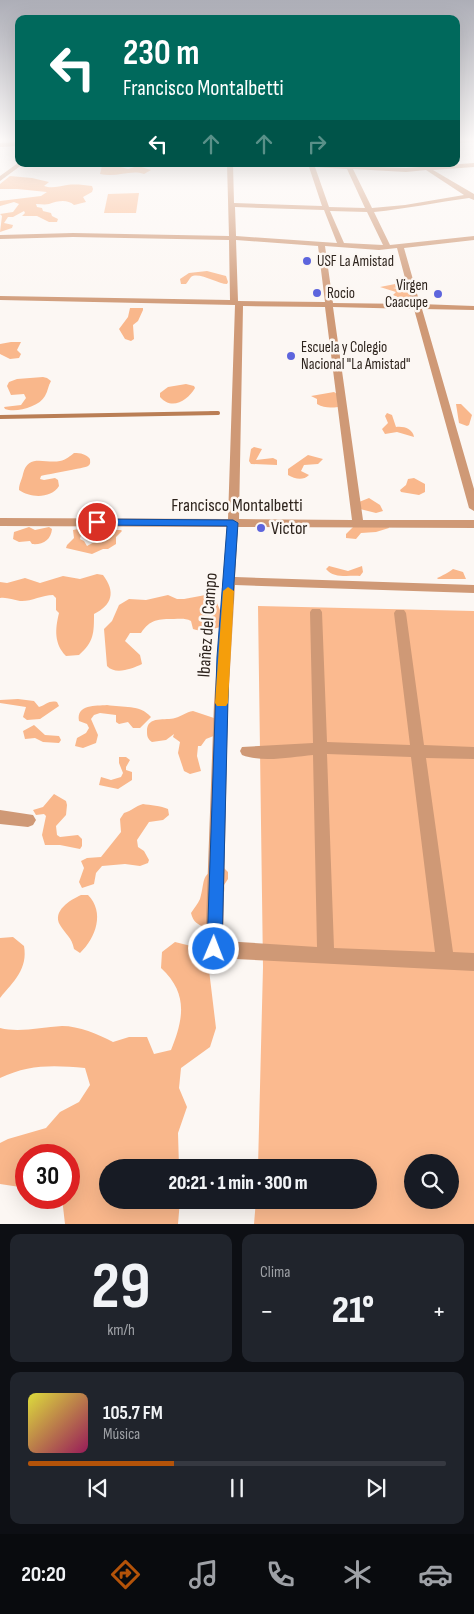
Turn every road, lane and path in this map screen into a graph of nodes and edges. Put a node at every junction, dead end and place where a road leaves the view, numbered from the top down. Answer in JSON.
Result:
{"nodes":[{"id":1,"x":232,"y":197,"type":"edge"},
{"id":2,"x":321,"y":197,"type":"edge"},
{"id":3,"x":363,"y":197,"type":"edge"},
{"id":4,"x":472,"y":197,"type":"edge"},
{"id":5,"x":232,"y":205,"type":"junction"},
{"id":6,"x":325,"y":208,"type":"junction"},
{"id":7,"x":369,"y":210,"type":"junction"},
{"id":8,"x":0,"y":237,"type":"edge"},
{"id":9,"x":233,"y":238,"type":"junction"},
{"id":10,"x":474,"y":238,"type":"edge"},
{"id":11,"x":321,"y":244,"type":"junction"},
{"id":12,"x":342,"y":246,"type":"junction"},
{"id":13,"x":400,"y":246,"type":"junction"},
{"id":14,"x":388,"y":248,"type":"junction"},
{"id":15,"x":0,"y":298,"type":"edge"},
{"id":16,"x":236,"y":303,"type":"junction"},
{"id":17,"x":328,"y":305,"type":"junction"},
{"id":18,"x":416,"y":307,"type":"junction"},
{"id":19,"x":474,"y":308,"type":"edge"},
{"id":20,"x":474,"y":508,"type":"edge"},
{"id":21,"x":0,"y":522,"type":"edge"},
{"id":22,"x":358,"y":522,"type":"junction"},
{"id":23,"x":233,"y":523,"type":"junction"},
{"id":24,"x":474,"y":524,"type":"edge"},
{"id":25,"x":229,"y":581,"type":"junction"},
{"id":26,"x":474,"y":589,"type":"edge"},
{"id":27,"x":316,"y":612,"type":"dead end"},
{"id":28,"x":400,"y":613,"type":"dead end"},
{"id":29,"x":320,"y":748,"type":"junction"},
{"id":30,"x":247,"y":751,"type":"dead end"},
{"id":31,"x":418,"y":752,"type":"junction"},
{"id":32,"x":474,"y":754,"type":"edge"},
{"id":33,"x":0,"y":817,"type":"edge"},
{"id":34,"x":28,"y":820,"type":"dead end"},
{"id":35,"x":326,"y":956,"type":"junction"},
{"id":36,"x":445,"y":961,"type":"junction"},
{"id":37,"x":474,"y":962,"type":"edge"}],
"edges":[{"from":1,"to":5,"type":"street","name":"Ibañez del Campo"},
{"from":2,"to":6,"type":"street"},
{"from":3,"to":7,"type":"street"},
{"from":4,"to":7,"type":"street"},
{"from":5,"to":6,"type":"street"},
{"from":5,"to":9,"type":"street","name":"Ibañez del Campo"},
{"from":6,"to":7,"type":"street"},
{"from":6,"to":12,"type":"street"},
{"from":7,"to":14,"type":"street"},
{"from":8,"to":9,"type":"street"},
{"from":9,"to":11,"type":"street"},
{"from":9,"to":16,"type":"street","name":"Ibañez del Campo"},
{"from":10,"to":13,"type":"street"},
{"from":11,"to":12,"type":"street"},
{"from":11,"to":17,"type":"street"},
{"from":12,"to":14,"type":"street"},
{"from":13,"to":14,"type":"street"},
{"from":13,"to":18,"type":"street"},
{"from":15,"to":16,"type":"street"},
{"from":16,"to":17,"type":"street"},
{"from":16,"to":23,"type":"street","name":"Ibañez del Campo"},
{"from":17,"to":18,"type":"street"},
{"from":17,"to":22,"type":"street"},
{"from":18,"to":19,"type":"street"},
{"from":18,"to":20,"type":"street"},
{"from":21,"to":23,"type":"street","name":"Francisco Montalbetti"},
{"from":22,"to":23,"type":"street","name":"Francisco Montalbetti"},
{"from":22,"to":24,"type":"street","name":"Francisco Montalbetti"},
{"from":23,"to":25,"type":"street","name":"Ibañez del Campo"},
{"from":25,"to":26,"type":"street"},
{"from":25,"to":35,"type":"street","name":"Ibañez del Campo"},
{"from":27,"to":29,"type":"street"},
{"from":28,"to":31,"type":"street"},
{"from":29,"to":30,"type":"street"},
{"from":29,"to":31,"type":"street"},
{"from":29,"to":35,"type":"street"},
{"from":31,"to":32,"type":"street"},
{"from":31,"to":36,"type":"street"},
{"from":33,"to":34,"type":"street"},
{"from":35,"to":36,"type":"street"},
{"from":36,"to":37,"type":"street"}]}
